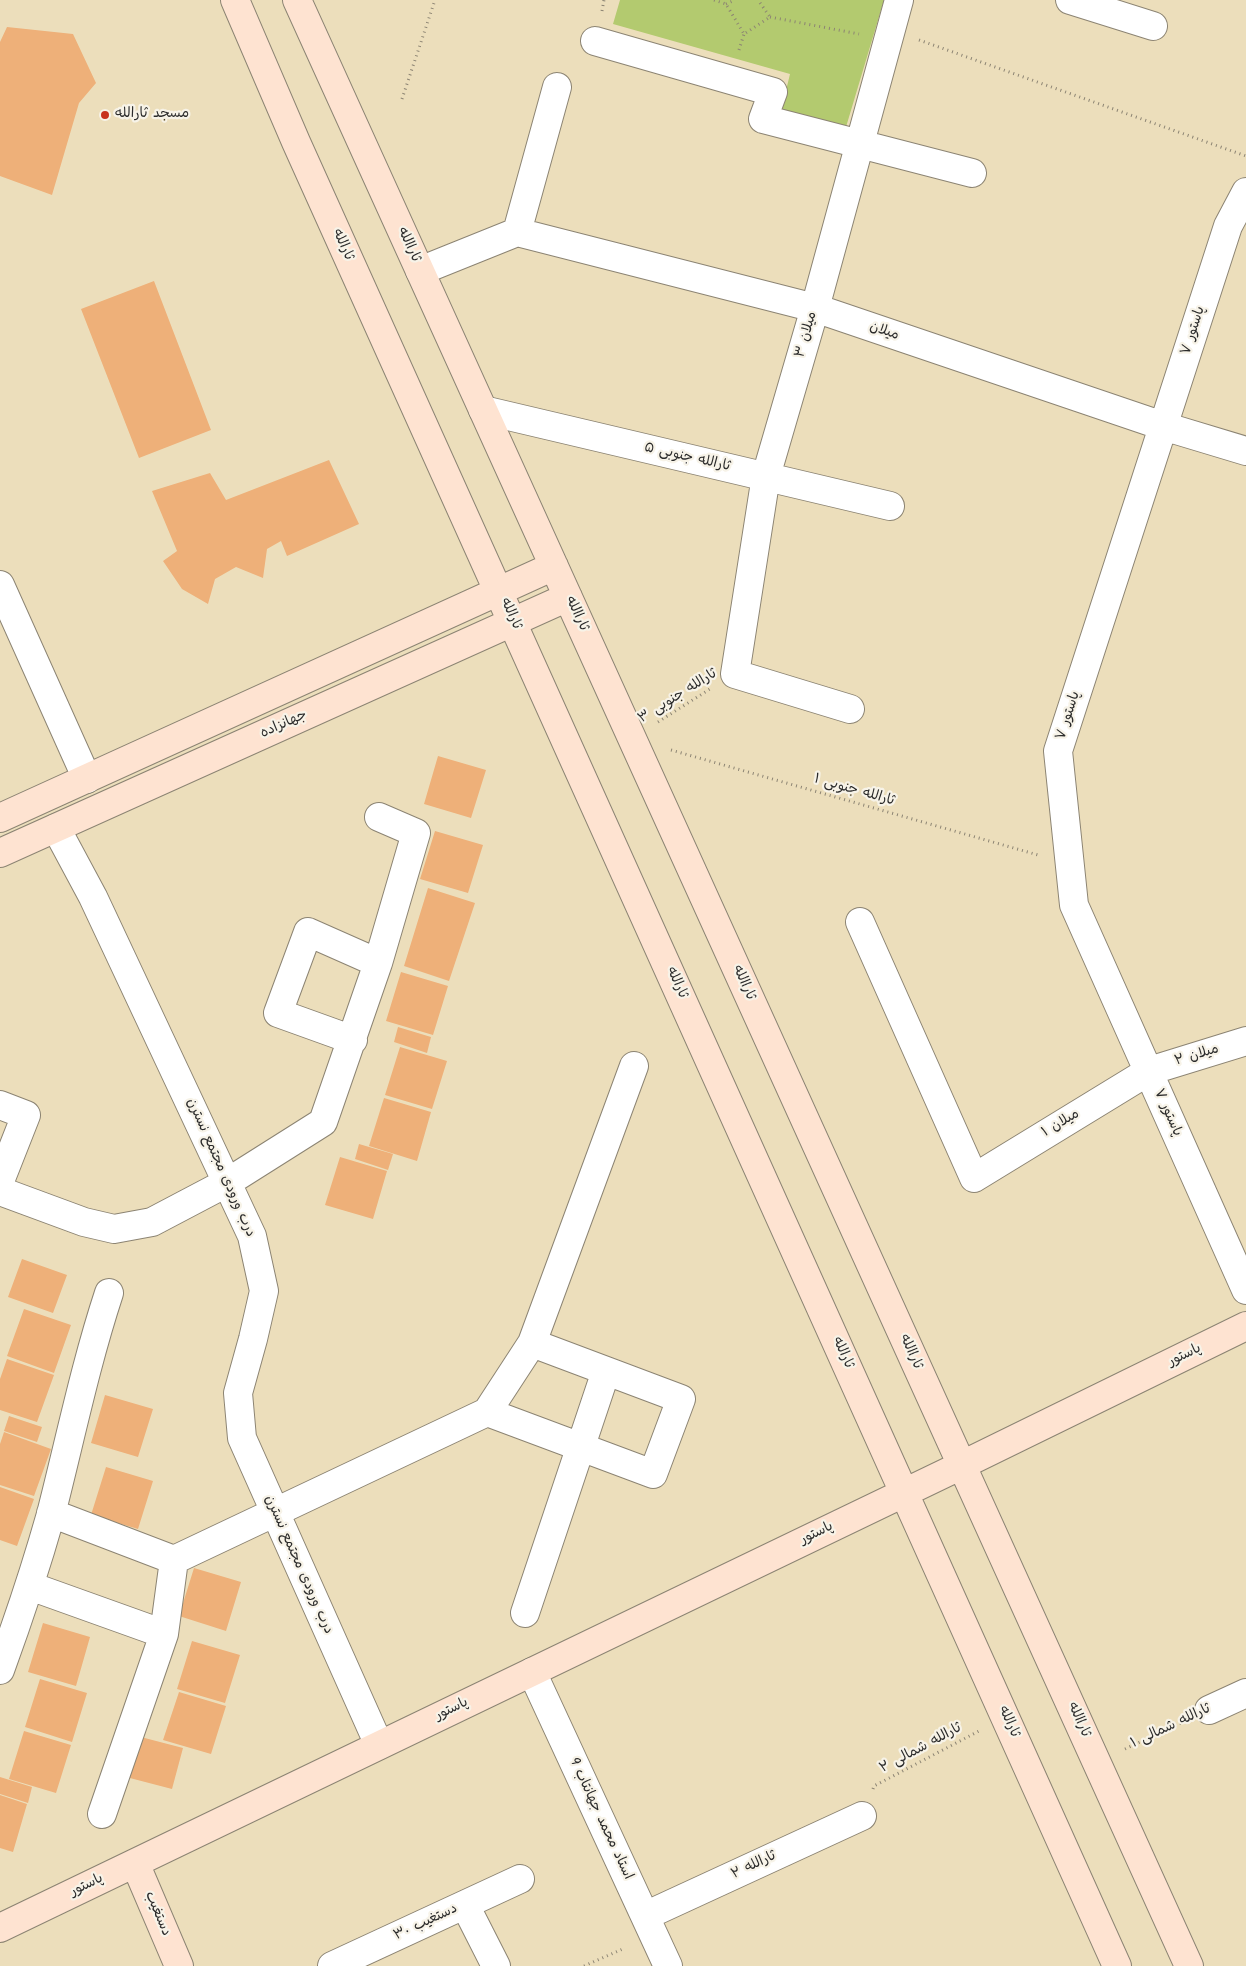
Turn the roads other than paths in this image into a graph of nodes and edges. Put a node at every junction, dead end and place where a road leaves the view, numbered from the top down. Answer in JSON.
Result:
{"nodes":[{"id":1,"x":235,"y":0,"type":"edge"},
{"id":2,"x":296,"y":0,"type":"edge"},
{"id":3,"x":899,"y":0,"type":"edge"},
{"id":4,"x":1070,"y":0,"type":"edge"},
{"id":5,"x":1153,"y":26,"type":"dead end"},
{"id":6,"x":595,"y":40,"type":"dead end"},
{"id":7,"x":557,"y":87,"type":"dead end"},
{"id":8,"x":858,"y":144,"type":"junction"},
{"id":9,"x":972,"y":173,"type":"dead end"},
{"id":10,"x":1246,"y":192,"type":"edge"},
{"id":11,"x":517,"y":232,"type":"junction"},
{"id":12,"x":420,"y":271,"type":"junction"},
{"id":13,"x":815,"y":308,"type":"junction"},
{"id":14,"x":483,"y":410,"type":"junction"},
{"id":15,"x":1163,"y":426,"type":"junction"},
{"id":16,"x":1246,"y":451,"type":"edge"},
{"id":17,"x":766,"y":476,"type":"junction"},
{"id":18,"x":890,"y":506,"type":"dead end"},
{"id":19,"x":554,"y":566,"type":"junction"},
{"id":20,"x":0,"y":586,"type":"edge"},
{"id":21,"x":500,"y":592,"type":"junction"},
{"id":22,"x":568,"y":597,"type":"junction"},
{"id":23,"x":445,"y":617,"type":"junction"},
{"id":24,"x":513,"y":621,"type":"junction"},
{"id":25,"x":459,"y":645,"type":"junction"},
{"id":26,"x":850,"y":709,"type":"dead end"},
{"id":27,"x":87,"y":779,"type":"junction"},
{"id":28,"x":100,"y":808,"type":"junction"},
{"id":29,"x":379,"y":817,"type":"dead end"},
{"id":30,"x":0,"y":818,"type":"edge"},
{"id":31,"x":56,"y":828,"type":"junction"},
{"id":32,"x":0,"y":854,"type":"edge"},
{"id":33,"x":860,"y":922,"type":"dead end"},
{"id":34,"x":378,"y":963,"type":"junction"},
{"id":35,"x":353,"y":1040,"type":"junction"},
{"id":36,"x":1246,"y":1041,"type":"edge"},
{"id":37,"x":634,"y":1066,"type":"dead end"},
{"id":38,"x":1149,"y":1071,"type":"junction"},
{"id":39,"x":0,"y":1105,"type":"edge"},
{"id":40,"x":0,"y":1181,"type":"edge"},
{"id":41,"x":228,"y":1182,"type":"junction"},
{"id":42,"x":0,"y":1191,"type":"edge"},
{"id":43,"x":1246,"y":1290,"type":"edge"},
{"id":44,"x":109,"y":1293,"type":"dead end"},
{"id":45,"x":1246,"y":1326,"type":"edge"},
{"id":46,"x":532,"y":1343,"type":"junction"},
{"id":47,"x":606,"y":1371,"type":"junction"},
{"id":48,"x":487,"y":1412,"type":"junction"},
{"id":49,"x":580,"y":1447,"type":"junction"},
{"id":50,"x":962,"y":1465,"type":"junction"},
{"id":51,"x":905,"y":1492,"type":"junction"},
{"id":52,"x":275,"y":1512,"type":"junction"},
{"id":53,"x":51,"y":1513,"type":"junction"},
{"id":54,"x":174,"y":1560,"type":"junction"},
{"id":55,"x":30,"y":1586,"type":"junction"},
{"id":56,"x":525,"y":1613,"type":"dead end"},
{"id":57,"x":164,"y":1634,"type":"junction"},
{"id":58,"x":0,"y":1670,"type":"edge"},
{"id":59,"x":532,"y":1672,"type":"junction"},
{"id":60,"x":1246,"y":1693,"type":"edge"},
{"id":61,"x":1209,"y":1710,"type":"road end"},
{"id":62,"x":379,"y":1745,"type":"junction"},
{"id":63,"x":102,"y":1814,"type":"dead end"},
{"id":64,"x":862,"y":1816,"type":"road end"},
{"id":65,"x":134,"y":1863,"type":"junction"},
{"id":66,"x":520,"y":1879,"type":"dead end"},
{"id":67,"x":465,"y":1905,"type":"junction"},
{"id":68,"x":649,"y":1926,"type":"junction"},
{"id":69,"x":0,"y":1928,"type":"edge"},
{"id":70,"x":178,"y":1966,"type":"edge"},
{"id":71,"x":332,"y":1966,"type":"edge"},
{"id":72,"x":496,"y":1966,"type":"edge"},
{"id":73,"x":668,"y":1966,"type":"edge"},
{"id":74,"x":1118,"y":1966,"type":"edge"},
{"id":75,"x":1189,"y":1966,"type":"edge"}],
"edges":[{"from":1,"to":21,"type":"main road","name":"ثارالله"},
{"from":2,"to":12,"type":"main road","name":"ثاراالله"},
{"from":3,"to":8,"type":"street","name":"میلان ۳"},
{"from":4,"to":5,"type":"street"},
{"from":6,"to":8,"type":"street"},
{"from":7,"to":11,"type":"street"},
{"from":8,"to":9,"type":"street"},
{"from":8,"to":13,"type":"street","name":"میلان ۳"},
{"from":10,"to":15,"type":"street","name":"پاستور ۷"},
{"from":11,"to":12,"type":"street"},
{"from":11,"to":13,"type":"street","name":"میلان"},
{"from":12,"to":14,"type":"main road","name":"ثاراالله"},
{"from":13,"to":15,"type":"street","name":"میلان"},
{"from":13,"to":17,"type":"street","name":"میلان ۳"},
{"from":14,"to":17,"type":"street","name":"ثارالله جنوبی ۵"},
{"from":14,"to":19,"type":"main road","name":"ثاراالله"},
{"from":15,"to":16,"type":"street","name":"میلان"},
{"from":15,"to":38,"type":"street","name":"پاستور ۷"},
{"from":17,"to":18,"type":"street","name":"ثارالله جنوبی ۵"},
{"from":17,"to":26,"type":"street","name":"میلان ۳"},
{"from":19,"to":21,"type":"main road"},
{"from":19,"to":22,"type":"main road","name":"ثاراالله"},
{"from":20,"to":27,"type":"street"},
{"from":21,"to":23,"type":"main road"},
{"from":21,"to":24,"type":"main road","name":"ثارالله"},
{"from":22,"to":24,"type":"main road","name":"جهانزاده"},
{"from":22,"to":50,"type":"main road","name":"ثاراالله"},
{"from":23,"to":25,"type":"main road"},
{"from":23,"to":27,"type":"main road"},
{"from":24,"to":25,"type":"main road","name":"جهانزاده"},
{"from":24,"to":51,"type":"main road","name":"ثارالله"},
{"from":25,"to":28,"type":"main road","name":"جهانزاده"},
{"from":27,"to":28,"type":"main road"},
{"from":27,"to":30,"type":"main road"},
{"from":28,"to":31,"type":"main road","name":"جهانزاده"},
{"from":29,"to":34,"type":"street"},
{"from":31,"to":32,"type":"main road","name":"جهانزاده"},
{"from":31,"to":41,"type":"street","name":"درب ورودی مجتمع نسترن"},
{"from":33,"to":38,"type":"street","name":"میلان ۱"},
{"from":34,"to":35,"type":"street"},
{"from":34,"to":35,"type":"street"},
{"from":35,"to":41,"type":"street"},
{"from":36,"to":38,"type":"street","name":"میلان ۲"},
{"from":37,"to":46,"type":"street"},
{"from":38,"to":43,"type":"street","name":"پاستور ۷"},
{"from":39,"to":40,"type":"street"},
{"from":41,"to":42,"type":"street"},
{"from":41,"to":52,"type":"street","name":"درب ورودی مجتمع نسترن"},
{"from":44,"to":53,"type":"street"},
{"from":45,"to":50,"type":"main road","name":"پاستور"},
{"from":46,"to":47,"type":"street"},
{"from":46,"to":48,"type":"street"},
{"from":47,"to":49,"type":"street"},
{"from":47,"to":49,"type":"street"},
{"from":48,"to":49,"type":"street"},
{"from":48,"to":52,"type":"street"},
{"from":49,"to":56,"type":"street"},
{"from":50,"to":51,"type":"main road","name":"پاستور"},
{"from":50,"to":75,"type":"main road","name":"ثاراالله"},
{"from":51,"to":59,"type":"main road","name":"پاستور"},
{"from":51,"to":74,"type":"main road","name":"ثارالله"},
{"from":52,"to":54,"type":"street"},
{"from":52,"to":62,"type":"street","name":"درب ورودی مجتمع نسترن"},
{"from":53,"to":54,"type":"street"},
{"from":53,"to":55,"type":"street"},
{"from":54,"to":57,"type":"street"},
{"from":55,"to":57,"type":"street"},
{"from":55,"to":58,"type":"street"},
{"from":57,"to":63,"type":"street"},
{"from":59,"to":62,"type":"main road","name":"پاستور"},
{"from":59,"to":68,"type":"street","name":"استاد محمد جهانتاب 9"},
{"from":60,"to":61,"type":"street","name":"ثارالله شمالی ۱"},
{"from":62,"to":65,"type":"main road","name":"پاستور"},
{"from":64,"to":68,"type":"street","name":"ثارالله ۲"},
{"from":65,"to":69,"type":"main road","name":"پاستور"},
{"from":65,"to":70,"type":"main road","name":"دستغیب"},
{"from":66,"to":67,"type":"street","name":"دستغیب ۳۰"},
{"from":67,"to":71,"type":"street","name":"دستغیب ۳۰"},
{"from":67,"to":72,"type":"street"},
{"from":68,"to":73,"type":"street","name":"استاد محمد جهانتاب 9"}]}
